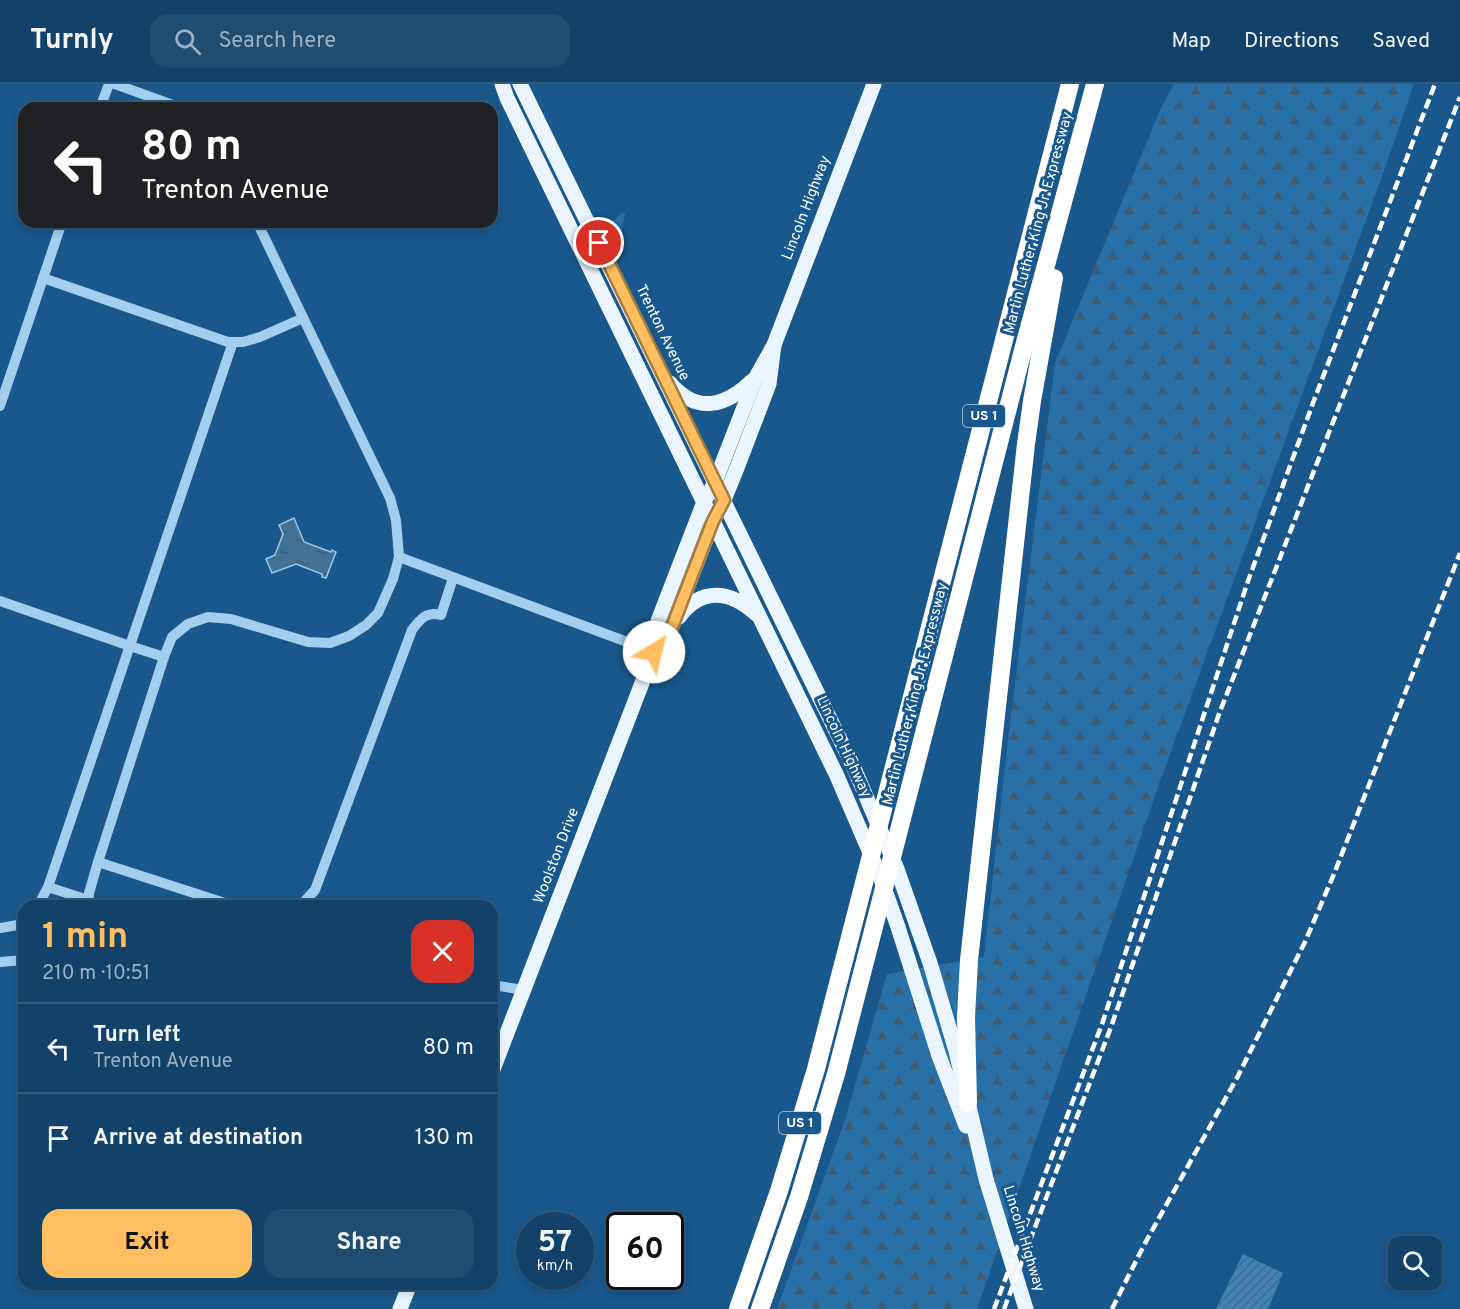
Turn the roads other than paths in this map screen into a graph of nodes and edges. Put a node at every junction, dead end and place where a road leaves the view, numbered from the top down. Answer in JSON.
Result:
{"nodes":[{"id":1,"x":109,"y":84,"type":"edge"},
{"id":2,"x":115,"y":84,"type":"edge"},
{"id":3,"x":502,"y":84,"type":"edge"},
{"id":4,"x":520,"y":84,"type":"edge"},
{"id":5,"x":874,"y":84,"type":"edge"},
{"id":6,"x":1070,"y":84,"type":"edge"},
{"id":7,"x":1095,"y":84,"type":"edge"},
{"id":8,"x":102,"y":102,"type":"edge"},
{"id":9,"x":164,"y":102,"type":"edge"},
{"id":10,"x":1076,"y":158,"type":"junction"},
{"id":11,"x":60,"y":228,"type":"edge"},
{"id":12,"x":260,"y":228,"type":"edge"},
{"id":13,"x":43,"y":278,"type":"junction"},
{"id":14,"x":303,"y":318,"type":"junction"},
{"id":15,"x":232,"y":342,"type":"junction"},
{"id":16,"x":774,"y":345,"type":"junction"},
{"id":17,"x":663,"y":376,"type":"junction"},
{"id":18,"x":754,"y":379,"type":"junction"},
{"id":19,"x":0,"y":406,"type":"edge"},
{"id":20,"x":715,"y":482,"type":"junction"},
{"id":21,"x":724,"y":500,"type":"junction"},
{"id":22,"x":704,"y":502,"type":"junction"},
{"id":23,"x":713,"y":521,"type":"junction"},
{"id":24,"x":399,"y":557,"type":"junction"},
{"id":25,"x":453,"y":578,"type":"junction"},
{"id":26,"x":0,"y":601,"type":"edge"},
{"id":27,"x":761,"y":618,"type":"junction"},
{"id":28,"x":672,"y":627,"type":"junction"},
{"id":29,"x":130,"y":646,"type":"junction"},
{"id":30,"x":654,"y":652,"type":"junction"},
{"id":31,"x":164,"y":657,"type":"junction"},
{"id":32,"x":98,"y":862,"type":"junction"},
{"id":33,"x":48,"y":887,"type":"junction"},
{"id":34,"x":41,"y":900,"type":"edge"},
{"id":35,"x":80,"y":900,"type":"edge"},
{"id":36,"x":88,"y":900,"type":"edge"},
{"id":37,"x":215,"y":900,"type":"edge"},
{"id":38,"x":306,"y":900,"type":"edge"},
{"id":39,"x":18,"y":925,"type":"edge"},
{"id":40,"x":0,"y":928,"type":"edge"},
{"id":41,"x":18,"y":960,"type":"edge"},
{"id":42,"x":0,"y":962,"type":"edge"},
{"id":43,"x":498,"y":986,"type":"edge"},
{"id":44,"x":524,"y":990,"type":"junction"},
{"id":45,"x":498,"y":1057,"type":"edge"},
{"id":46,"x":968,"y":1103,"type":"junction"},
{"id":47,"x":986,"y":1179,"type":"junction"},
{"id":48,"x":408,"y":1290,"type":"edge"},
{"id":49,"x":400,"y":1309,"type":"edge"},
{"id":50,"x":738,"y":1309,"type":"edge"},
{"id":51,"x":760,"y":1309,"type":"edge"},
{"id":52,"x":1026,"y":1309,"type":"edge"}],
"edges":[{"from":1,"to":8,"type":"street"},
{"from":2,"to":9,"type":"street"},
{"from":3,"to":22,"type":"main road"},
{"from":4,"to":17,"type":"main road","name":"Trenton Avenue"},
{"from":5,"to":16,"type":"main road","name":"Lincoln Highway"},
{"from":6,"to":50,"type":"highway","name":"Martin Luther King Jr. Expressway","number":"US 1"},
{"from":7,"to":10,"type":"highway","name":"Martin Luther King Jr. Expressway","number":"US 1"},
{"from":10,"to":46,"type":"highway"},
{"from":10,"to":51,"type":"highway","name":"Martin Luther King Jr. Expressway","number":"US 1"},
{"from":11,"to":13,"type":"street"},
{"from":12,"to":14,"type":"street"},
{"from":13,"to":15,"type":"street"},
{"from":13,"to":19,"type":"street"},
{"from":14,"to":15,"type":"street"},
{"from":14,"to":24,"type":"street"},
{"from":15,"to":29,"type":"street"},
{"from":16,"to":18,"type":"main road","name":"Lincoln Highway"},
{"from":16,"to":21,"type":"main road","name":"Lincoln Highway"},
{"from":17,"to":18,"type":"main road"},
{"from":17,"to":20,"type":"main road","name":"Trenton Avenue"},
{"from":18,"to":20,"type":"main road","name":"Lincoln Highway"},
{"from":20,"to":21,"type":"main road","name":"Trenton Avenue"},
{"from":20,"to":22,"type":"main road","name":"Lincoln Highway"},
{"from":21,"to":23,"type":"main road","name":"Woolston Drive"},
{"from":21,"to":46,"type":"main road","name":"Lincoln Highway"},
{"from":22,"to":23,"type":"main road","name":"Lincoln Highway"},
{"from":22,"to":30,"type":"main road","name":"Woolston Drive"},
{"from":23,"to":27,"type":"main road","name":"Lincoln Highway"},
{"from":23,"to":28,"type":"main road","name":"Woolston Drive"},
{"from":24,"to":25,"type":"street"},
{"from":24,"to":31,"type":"street"},
{"from":25,"to":30,"type":"street"},
{"from":25,"to":38,"type":"street"},
{"from":26,"to":29,"type":"street"},
{"from":27,"to":28,"type":"main road"},
{"from":27,"to":47,"type":"main road","name":"Lincoln Highway"},
{"from":28,"to":30,"type":"main road","name":"Woolston Drive"},
{"from":29,"to":31,"type":"street"},
{"from":29,"to":33,"type":"street"},
{"from":30,"to":44,"type":"main road","name":"Woolston Drive"},
{"from":31,"to":32,"type":"street"},
{"from":32,"to":36,"type":"street"},
{"from":32,"to":37,"type":"street"},
{"from":33,"to":34,"type":"street"},
{"from":33,"to":35,"type":"street"},
{"from":39,"to":40,"type":"street"},
{"from":41,"to":42,"type":"street"},
{"from":43,"to":44,"type":"street"},
{"from":44,"to":45,"type":"main road","name":"Woolston Drive"},
{"from":46,"to":47,"type":"main road","name":"Lincoln Highway"},
{"from":47,"to":52,"type":"main road","name":"Lincoln Highway"},
{"from":48,"to":49,"type":"main road"}]}
